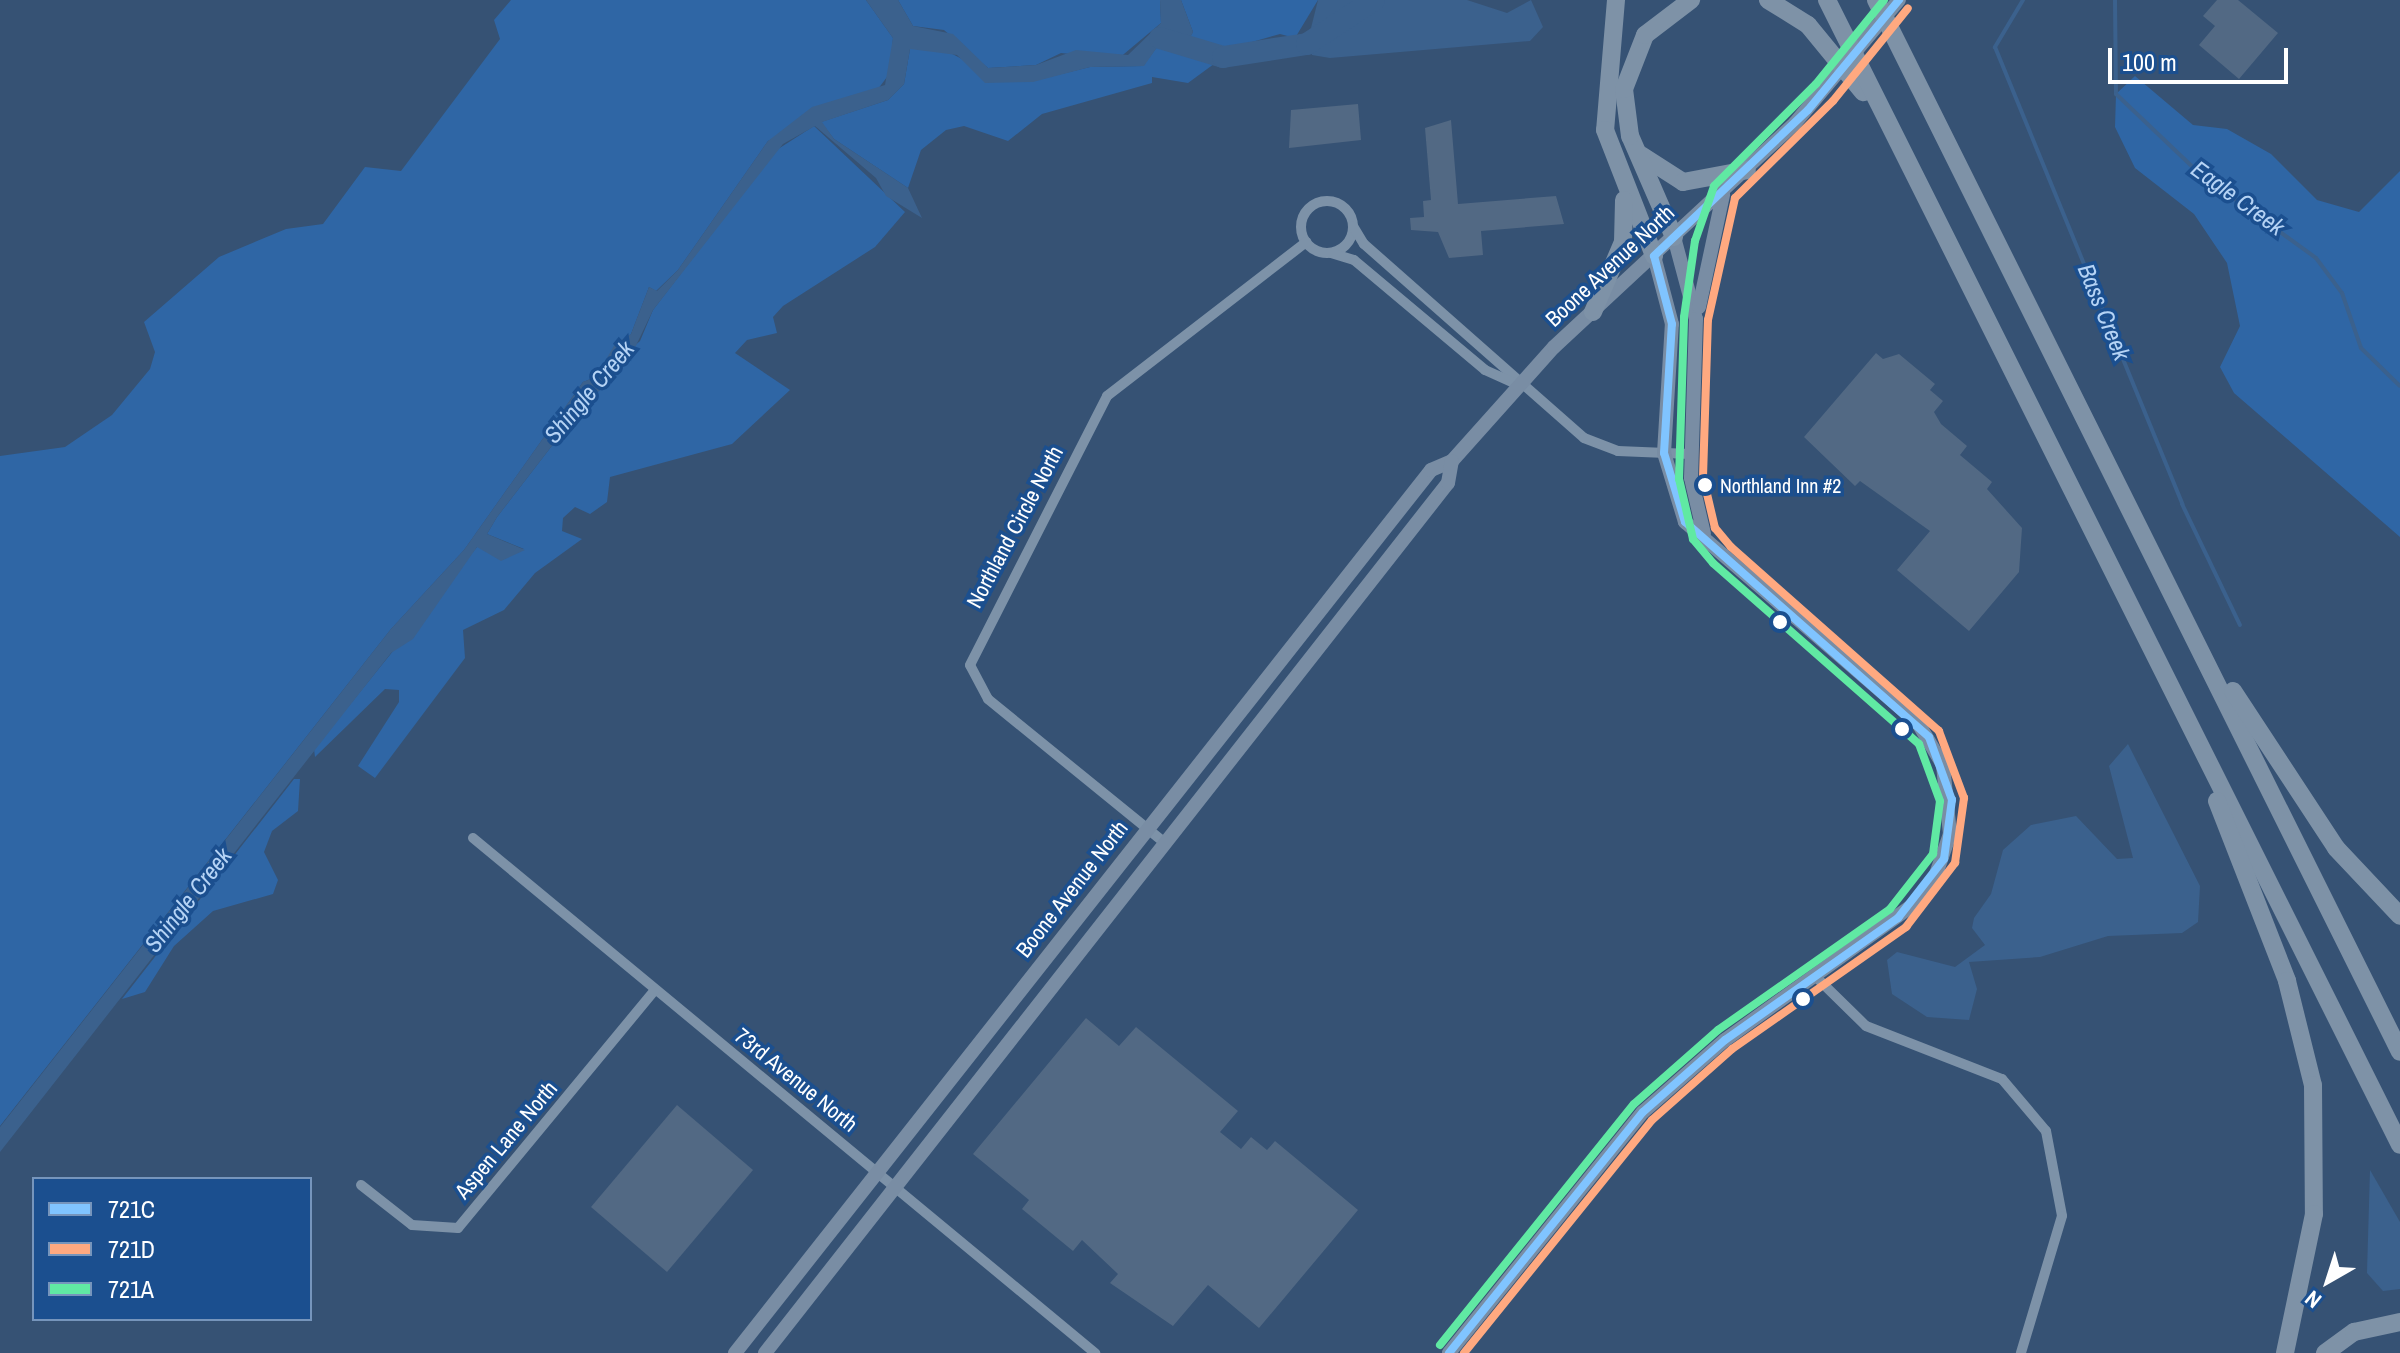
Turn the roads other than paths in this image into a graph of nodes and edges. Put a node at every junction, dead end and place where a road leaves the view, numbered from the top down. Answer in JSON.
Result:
{"nodes":[{"id":1,"x":1616,"y":0,"type":"edge"},
{"id":2,"x":1691,"y":0,"type":"edge"},
{"id":3,"x":1768,"y":0,"type":"edge"},
{"id":4,"x":1827,"y":0,"type":"edge"},
{"id":5,"x":1899,"y":0,"type":"edge"},
{"id":6,"x":1880,"y":6,"type":"edge"},
{"id":7,"x":1630,"y":136,"type":"junction"},
{"id":8,"x":1747,"y":170,"type":"junction"},
{"id":9,"x":1622,"y":177,"type":"junction"},
{"id":10,"x":1725,"y":191,"type":"junction"},
{"id":11,"x":1928,"y":201,"type":"junction"},
{"id":12,"x":1353,"y":226,"type":"junction"},
{"id":13,"x":1674,"y":237,"type":"junction"},
{"id":14,"x":1306,"y":242,"type":"junction"},
{"id":15,"x":1331,"y":253,"type":"junction"},
{"id":16,"x":1654,"y":256,"type":"junction"},
{"id":17,"x":1593,"y":312,"type":"junction"},
{"id":18,"x":1696,"y":319,"type":"junction"},
{"id":19,"x":1517,"y":385,"type":"junction"},
{"id":20,"x":1664,"y":453,"type":"junction"},
{"id":21,"x":1690,"y":454,"type":"junction"},
{"id":22,"x":1452,"y":461,"type":"junction"},
{"id":23,"x":1704,"y":534,"type":"junction"},
{"id":24,"x":2178,"y":605,"type":"junction"},
{"id":25,"x":2173,"y":690,"type":"junction"},
{"id":26,"x":1148,"y":829,"type":"junction"},
{"id":27,"x":473,"y":838,"type":"dead end"},
{"id":28,"x":1165,"y":843,"type":"junction"},
{"id":29,"x":2400,"y":916,"type":"edge"},
{"id":30,"x":1816,"y":977,"type":"junction"},
{"id":31,"x":655,"y":990,"type":"junction"},
{"id":32,"x":2400,"y":1052,"type":"edge"},
{"id":33,"x":2400,"y":1145,"type":"edge"},
{"id":34,"x":877,"y":1173,"type":"junction"},
{"id":35,"x":361,"y":1185,"type":"dead end"},
{"id":36,"x":895,"y":1187,"type":"junction"},
{"id":37,"x":2400,"y":1322,"type":"edge"},
{"id":38,"x":735,"y":1353,"type":"edge"},
{"id":39,"x":765,"y":1353,"type":"edge"},
{"id":40,"x":1095,"y":1353,"type":"edge"},
{"id":41,"x":1449,"y":1353,"type":"edge"},
{"id":42,"x":2021,"y":1353,"type":"edge"},
{"id":43,"x":2285,"y":1353,"type":"edge"},
{"id":44,"x":2325,"y":1353,"type":"edge"}],
"edges":[{"from":1,"to":9,"type":"highway"},
{"from":2,"to":7,"type":"highway"},
{"from":3,"to":11,"type":"highway"},
{"from":4,"to":11,"type":"highway"},
{"from":5,"to":8,"type":"street","name":"Boone Avenue North"},
{"from":6,"to":24,"type":"highway"},
{"from":7,"to":8,"type":"highway"},
{"from":7,"to":13,"type":"highway"},
{"from":8,"to":10,"type":"street","name":"Boone Avenue North"},
{"from":9,"to":16,"type":"highway"},
{"from":9,"to":17,"type":"highway"},
{"from":10,"to":13,"type":"street","name":"Boone Avenue North"},
{"from":10,"to":18,"type":"street"},
{"from":11,"to":25,"type":"highway"},
{"from":12,"to":14,"type":"street"},
{"from":12,"to":15,"type":"street"},
{"from":12,"to":19,"type":"street"},
{"from":13,"to":16,"type":"street","name":"Boone Avenue North"},
{"from":13,"to":18,"type":"street"},
{"from":14,"to":15,"type":"street"},
{"from":14,"to":26,"type":"street","name":"Northland Circle North"},
{"from":15,"to":19,"type":"street"},
{"from":16,"to":17,"type":"street","name":"Boone Avenue North"},
{"from":16,"to":20,"type":"street"},
{"from":17,"to":19,"type":"street","name":"Boone Avenue North"},
{"from":18,"to":21,"type":"street"},
{"from":19,"to":20,"type":"street"},
{"from":19,"to":22,"type":"street","name":"Boone Avenue North"},
{"from":20,"to":21,"type":"street"},
{"from":20,"to":23,"type":"street"},
{"from":21,"to":23,"type":"street"},
{"from":22,"to":26,"type":"street","name":"Boone Avenue North"},
{"from":22,"to":28,"type":"street","name":"Boone Avenue North"},
{"from":23,"to":30,"type":"street"},
{"from":24,"to":29,"type":"highway"},
{"from":24,"to":32,"type":"highway"},
{"from":25,"to":33,"type":"highway"},
{"from":25,"to":43,"type":"highway"},
{"from":26,"to":28,"type":"street","name":"Northland Circle North"},
{"from":26,"to":34,"type":"street","name":"Boone Avenue North"},
{"from":27,"to":31,"type":"street","name":"73rd Avenue North"},
{"from":28,"to":36,"type":"street","name":"Boone Avenue North"},
{"from":30,"to":41,"type":"street"},
{"from":30,"to":42,"type":"street"},
{"from":31,"to":34,"type":"street","name":"73rd Avenue North"},
{"from":31,"to":35,"type":"street","name":"Aspen Lane North"},
{"from":34,"to":36,"type":"street","name":"73rd Avenue North"},
{"from":34,"to":38,"type":"street","name":"Boone Avenue North"},
{"from":36,"to":39,"type":"street","name":"Boone Avenue North"},
{"from":36,"to":40,"type":"street","name":"73rd Avenue North"},
{"from":37,"to":44,"type":"highway"}]}
